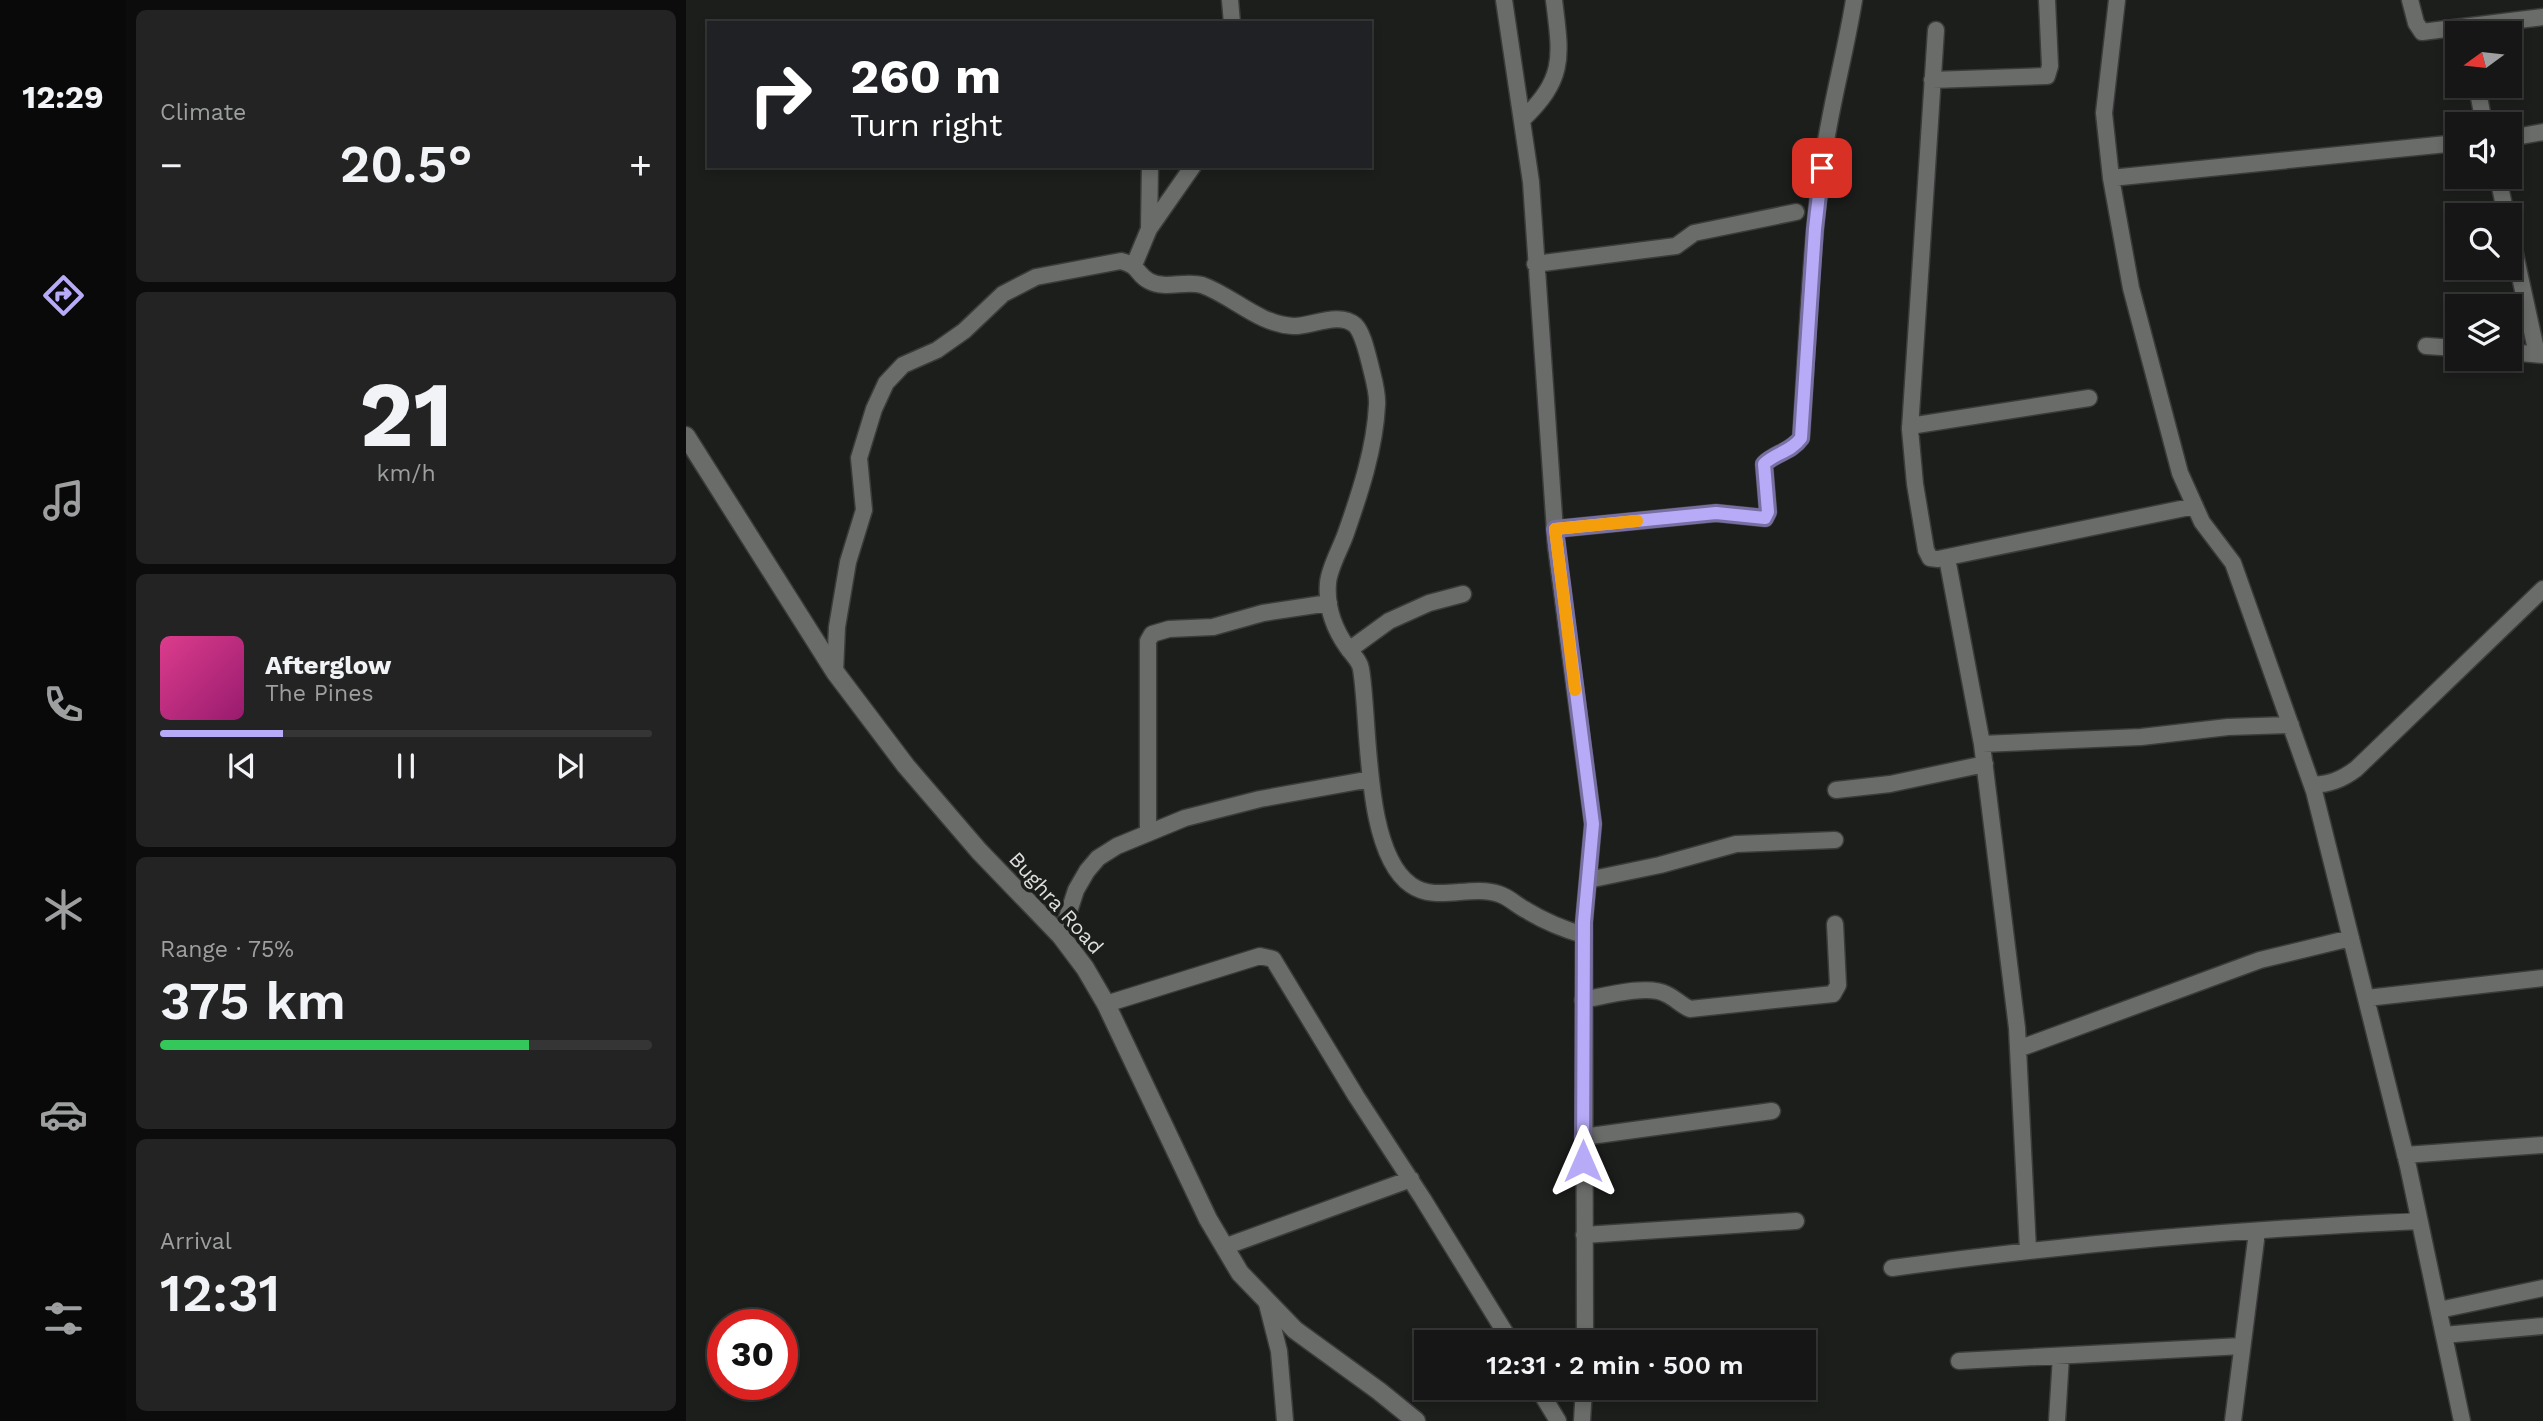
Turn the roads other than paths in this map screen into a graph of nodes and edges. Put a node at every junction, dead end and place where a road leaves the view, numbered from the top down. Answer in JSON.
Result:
{"nodes":[{"id":1,"x":1230,"y":0,"type":"edge"},
{"id":2,"x":1504,"y":0,"type":"edge"},
{"id":3,"x":1554,"y":0,"type":"edge"},
{"id":4,"x":1854,"y":0,"type":"edge"},
{"id":5,"x":2047,"y":0,"type":"edge"},
{"id":6,"x":2117,"y":0,"type":"edge"},
{"id":7,"x":2410,"y":0,"type":"edge"},
{"id":8,"x":2543,"y":17,"type":"edge"},
{"id":9,"x":1231,"y":21,"type":"edge"},
{"id":10,"x":1936,"y":30,"type":"dead end"},
{"id":11,"x":1932,"y":80,"type":"junction"},
{"id":12,"x":1522,"y":120,"type":"junction"},
{"id":13,"x":2543,"y":132,"type":"edge"},
{"id":14,"x":2522,"y":136,"type":"edge"},
{"id":15,"x":2445,"y":144,"type":"edge"},
{"id":16,"x":1150,"y":168,"type":"edge"},
{"id":17,"x":1192,"y":168,"type":"edge"},
{"id":18,"x":2110,"y":178,"type":"junction"},
{"id":19,"x":1796,"y":212,"type":"dead end"},
{"id":20,"x":1149,"y":229,"type":"junction"},
{"id":21,"x":1535,"y":264,"type":"junction"},
{"id":22,"x":1134,"y":265,"type":"junction"},
{"id":23,"x":2522,"y":280,"type":"edge"},
{"id":24,"x":2426,"y":345,"type":"dead end"},
{"id":25,"x":2445,"y":347,"type":"edge"},
{"id":26,"x":2522,"y":353,"type":"edge"},
{"id":27,"x":2540,"y":354,"type":"edge"},
{"id":28,"x":2089,"y":398,"type":"dead end"},
{"id":29,"x":1910,"y":426,"type":"junction"},
{"id":30,"x":686,"y":436,"type":"edge"},
{"id":31,"x":692,"y":457,"type":"edge"},
{"id":32,"x":2195,"y":506,"type":"junction"},
{"id":33,"x":1555,"y":529,"type":"junction"},
{"id":34,"x":1947,"y":558,"type":"junction"},
{"id":35,"x":2543,"y":589,"type":"edge"},
{"id":36,"x":1463,"y":594,"type":"dead end"},
{"id":37,"x":1329,"y":603,"type":"junction"},
{"id":38,"x":1349,"y":650,"type":"junction"},
{"id":39,"x":835,"y":672,"type":"junction"},
{"id":40,"x":2291,"y":725,"type":"junction"},
{"id":41,"x":1982,"y":744,"type":"junction"},
{"id":42,"x":1985,"y":764,"type":"junction"},
{"id":43,"x":1371,"y":779,"type":"junction"},
{"id":44,"x":2312,"y":785,"type":"junction"},
{"id":45,"x":1836,"y":790,"type":"dead end"},
{"id":46,"x":1148,"y":832,"type":"junction"},
{"id":47,"x":1835,"y":840,"type":"dead end"},
{"id":48,"x":1588,"y":880,"type":"junction"},
{"id":49,"x":1835,"y":924,"type":"dead end"},
{"id":50,"x":1584,"y":935,"type":"junction"},
{"id":51,"x":1060,"y":936,"type":"junction"},
{"id":52,"x":2351,"y":938,"type":"junction"},
{"id":53,"x":2543,"y":978,"type":"edge"},
{"id":54,"x":2367,"y":998,"type":"junction"},
{"id":55,"x":1583,"y":1000,"type":"junction"},
{"id":56,"x":1106,"y":1004,"type":"junction"},
{"id":57,"x":2018,"y":1049,"type":"junction"},
{"id":58,"x":1772,"y":1111,"type":"dead end"},
{"id":59,"x":1583,"y":1136,"type":"junction"},
{"id":60,"x":2543,"y":1145,"type":"edge"},
{"id":61,"x":2405,"y":1156,"type":"junction"},
{"id":62,"x":1411,"y":1179,"type":"junction"},
{"id":63,"x":1796,"y":1221,"type":"dead end"},
{"id":64,"x":2419,"y":1221,"type":"junction"},
{"id":65,"x":2257,"y":1232,"type":"junction"},
{"id":66,"x":1584,"y":1235,"type":"junction"},
{"id":67,"x":1224,"y":1247,"type":"junction"},
{"id":68,"x":2028,"y":1250,"type":"junction"},
{"id":69,"x":1892,"y":1268,"type":"dead end"},
{"id":70,"x":2543,"y":1288,"type":"edge"},
{"id":71,"x":1266,"y":1300,"type":"junction"},
{"id":72,"x":2439,"y":1310,"type":"junction"},
{"id":73,"x":2543,"y":1326,"type":"edge"},
{"id":74,"x":1504,"y":1330,"type":"edge"},
{"id":75,"x":1585,"y":1330,"type":"edge"},
{"id":76,"x":2444,"y":1335,"type":"junction"},
{"id":77,"x":2242,"y":1346,"type":"junction"},
{"id":78,"x":2061,"y":1356,"type":"junction"},
{"id":79,"x":1959,"y":1361,"type":"dead end"},
{"id":80,"x":1545,"y":1400,"type":"edge"},
{"id":81,"x":1583,"y":1400,"type":"edge"},
{"id":82,"x":1285,"y":1421,"type":"edge"},
{"id":83,"x":1416,"y":1421,"type":"edge"},
{"id":84,"x":1558,"y":1421,"type":"edge"},
{"id":85,"x":1582,"y":1421,"type":"edge"},
{"id":86,"x":2057,"y":1421,"type":"edge"},
{"id":87,"x":2233,"y":1421,"type":"edge"},
{"id":88,"x":2462,"y":1421,"type":"edge"}],
"edges":[{"from":1,"to":9,"type":"street"},
{"from":2,"to":12,"type":"street"},
{"from":3,"to":12,"type":"street"},
{"from":4,"to":33,"type":"street"},
{"from":5,"to":11,"type":"street"},
{"from":6,"to":18,"type":"street"},
{"from":7,"to":8,"type":"street"},
{"from":10,"to":11,"type":"street"},
{"from":11,"to":29,"type":"street"},
{"from":12,"to":21,"type":"street"},
{"from":13,"to":14,"type":"street"},
{"from":15,"to":18,"type":"street"},
{"from":16,"to":20,"type":"street"},
{"from":17,"to":20,"type":"street"},
{"from":18,"to":32,"type":"street"},
{"from":19,"to":21,"type":"street"},
{"from":20,"to":22,"type":"street"},
{"from":21,"to":33,"type":"street"},
{"from":22,"to":37,"type":"street"},
{"from":22,"to":39,"type":"street"},
{"from":23,"to":27,"type":"street"},
{"from":24,"to":25,"type":"street"},
{"from":26,"to":27,"type":"street"},
{"from":28,"to":29,"type":"street"},
{"from":29,"to":34,"type":"street"},
{"from":30,"to":31,"type":"street","name":"Bughra Road"},
{"from":31,"to":39,"type":"street","name":"Bughra Road"},
{"from":32,"to":34,"type":"street"},
{"from":32,"to":40,"type":"street"},
{"from":33,"to":48,"type":"street"},
{"from":34,"to":41,"type":"street"},
{"from":35,"to":44,"type":"street"},
{"from":36,"to":38,"type":"street"},
{"from":37,"to":38,"type":"street"},
{"from":37,"to":46,"type":"street"},
{"from":38,"to":43,"type":"street"},
{"from":39,"to":51,"type":"street","name":"Bughra Road"},
{"from":40,"to":41,"type":"street"},
{"from":40,"to":44,"type":"street"},
{"from":41,"to":42,"type":"street"},
{"from":42,"to":45,"type":"street"},
{"from":42,"to":57,"type":"street"},
{"from":43,"to":46,"type":"street"},
{"from":43,"to":50,"type":"street"},
{"from":44,"to":52,"type":"street"},
{"from":46,"to":51,"type":"street"},
{"from":47,"to":48,"type":"street"},
{"from":48,"to":50,"type":"street"},
{"from":49,"to":55,"type":"street"},
{"from":50,"to":55,"type":"street"},
{"from":51,"to":56,"type":"street","name":"Bughra Road"},
{"from":52,"to":54,"type":"street"},
{"from":52,"to":57,"type":"street"},
{"from":53,"to":54,"type":"street"},
{"from":54,"to":61,"type":"street"},
{"from":55,"to":59,"type":"street"},
{"from":56,"to":62,"type":"street"},
{"from":56,"to":67,"type":"street","name":"Bughra Road"},
{"from":57,"to":68,"type":"street"},
{"from":58,"to":59,"type":"street"},
{"from":59,"to":66,"type":"street"},
{"from":60,"to":61,"type":"street"},
{"from":61,"to":64,"type":"street"},
{"from":62,"to":67,"type":"street"},
{"from":62,"to":74,"type":"street"},
{"from":63,"to":66,"type":"street"},
{"from":64,"to":65,"type":"street"},
{"from":64,"to":72,"type":"street"},
{"from":65,"to":68,"type":"street"},
{"from":65,"to":77,"type":"street"},
{"from":66,"to":75,"type":"street"},
{"from":67,"to":71,"type":"street","name":"Bughra Road"},
{"from":68,"to":69,"type":"street"},
{"from":70,"to":72,"type":"street"},
{"from":71,"to":82,"type":"street"},
{"from":71,"to":83,"type":"street","name":"Bughra Road"},
{"from":72,"to":76,"type":"street"},
{"from":73,"to":76,"type":"street"},
{"from":76,"to":88,"type":"street"},
{"from":77,"to":78,"type":"street"},
{"from":77,"to":87,"type":"street"},
{"from":78,"to":79,"type":"street"},
{"from":78,"to":86,"type":"street"},
{"from":80,"to":84,"type":"street"},
{"from":81,"to":85,"type":"street"}]}
